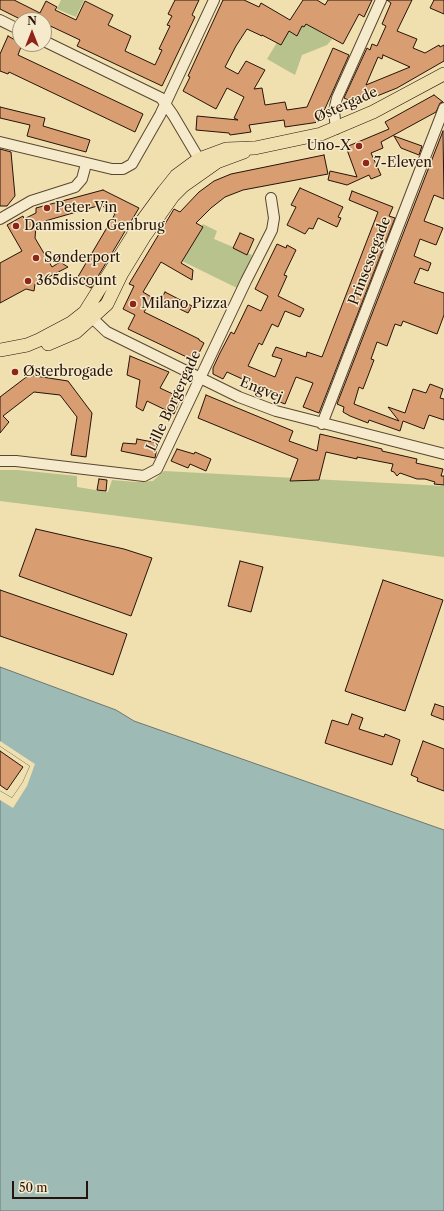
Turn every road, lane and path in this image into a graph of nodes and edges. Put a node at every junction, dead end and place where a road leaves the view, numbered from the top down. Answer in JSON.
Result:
{"nodes":[{"id":1,"x":214,"y":0,"type":"edge"},
{"id":2,"x":381,"y":0,"type":"edge"},
{"id":3,"x":0,"y":20,"type":"edge"},
{"id":4,"x":12,"y":26,"type":"edge"},
{"id":5,"x":52,"y":45,"type":"edge"},
{"id":6,"x":444,"y":74,"type":"edge"},
{"id":7,"x":165,"y":104,"type":"junction"},
{"id":8,"x":444,"y":108,"type":"edge"},
{"id":9,"x":336,"y":129,"type":"junction"},
{"id":10,"x":0,"y":142,"type":"edge"},
{"id":11,"x":86,"y":164,"type":"junction"},
{"id":12,"x":202,"y":164,"type":"junction"},
{"id":13,"x":271,"y":198,"type":"dead end"},
{"id":14,"x":0,"y":219,"type":"edge"},
{"id":15,"x":89,"y":315,"type":"junction"},
{"id":16,"x":0,"y":350,"type":"edge"},
{"id":17,"x":0,"y":358,"type":"edge"},
{"id":18,"x":200,"y":378,"type":"junction"},
{"id":19,"x":322,"y":424,"type":"junction"},
{"id":20,"x":444,"y":454,"type":"edge"},
{"id":21,"x":0,"y":461,"type":"edge"}],
"edges":[{"from":1,"to":7,"type":"street"},
{"from":2,"to":9,"type":"street"},
{"from":3,"to":4,"type":"street"},
{"from":5,"to":7,"type":"street"},
{"from":6,"to":9,"type":"main road","name":"Østergade"},
{"from":7,"to":11,"type":"street"},
{"from":7,"to":12,"type":"street"},
{"from":8,"to":19,"type":"street","name":"Prinsessegade"},
{"from":9,"to":12,"type":"main road","name":"Østergade"},
{"from":10,"to":11,"type":"street"},
{"from":11,"to":14,"type":"street"},
{"from":12,"to":15,"type":"main road"},
{"from":13,"to":18,"type":"street","name":"Lille Borgergade"},
{"from":15,"to":16,"type":"main road"},
{"from":15,"to":17,"type":"main road"},
{"from":15,"to":18,"type":"street","name":"Engvej"},
{"from":18,"to":19,"type":"street","name":"Engvej"},
{"from":18,"to":21,"type":"street","name":"Lille Borgergade"},
{"from":19,"to":20,"type":"street","name":"Engvej"}]}
